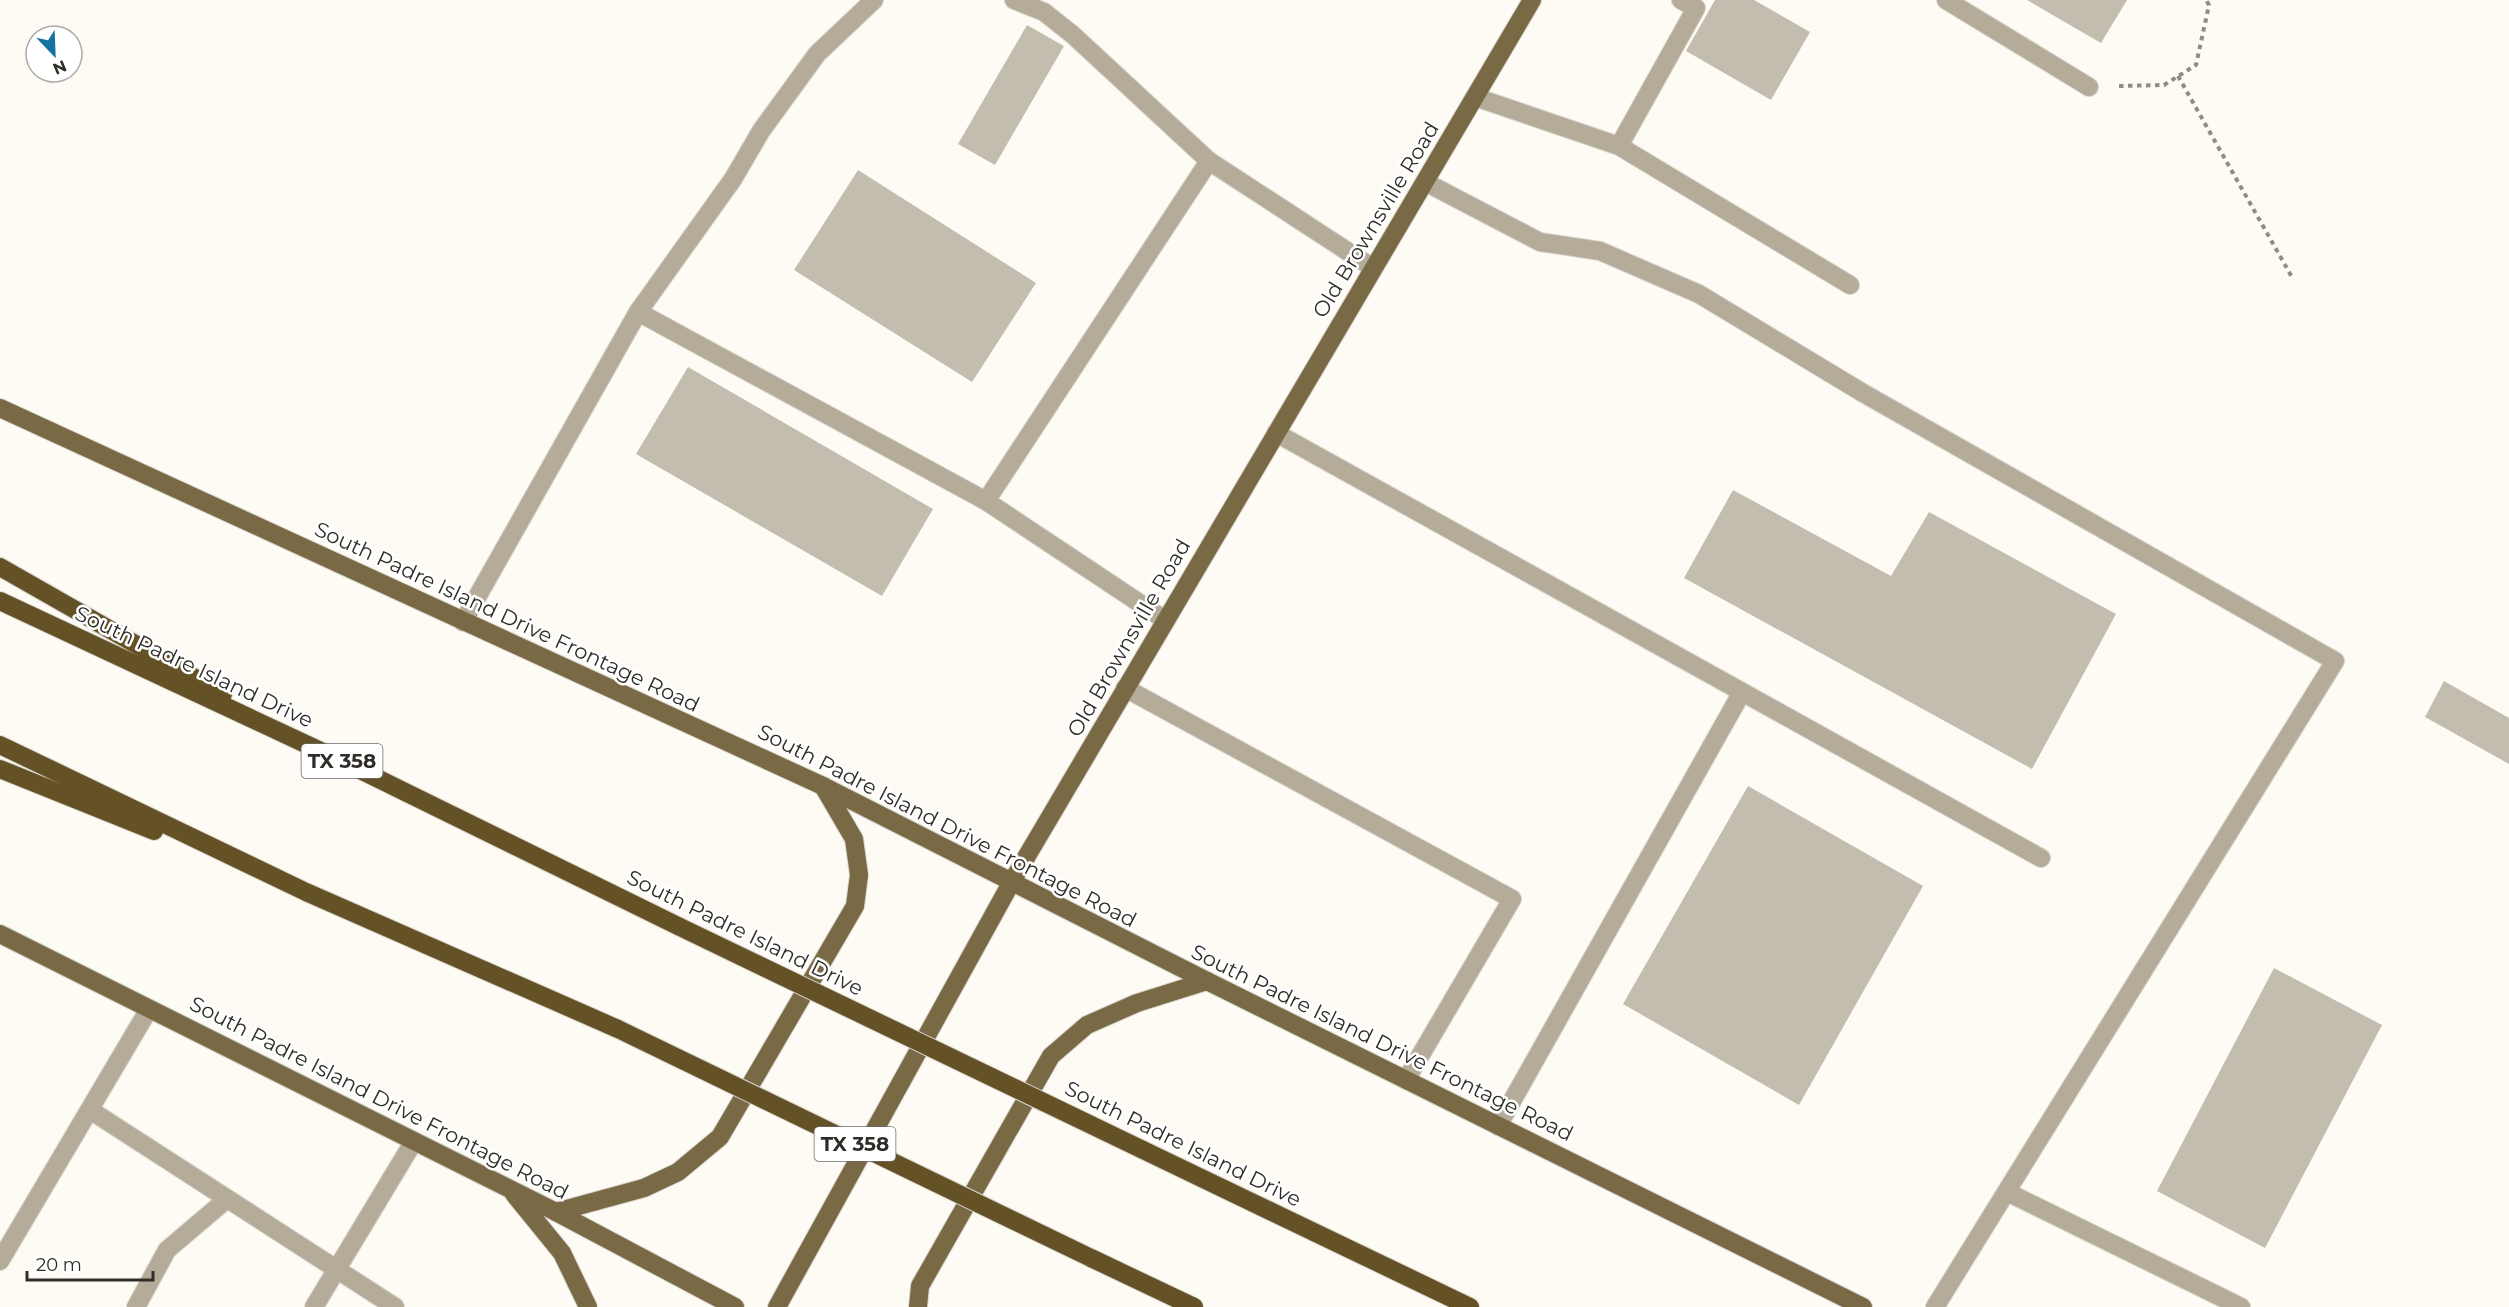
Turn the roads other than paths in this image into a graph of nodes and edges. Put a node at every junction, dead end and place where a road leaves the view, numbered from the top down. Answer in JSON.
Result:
{"nodes":[{"id":1,"x":874,"y":0,"type":"edge"},
{"id":2,"x":1014,"y":0,"type":"edge"},
{"id":3,"x":1532,"y":0,"type":"edge"},
{"id":4,"x":1681,"y":0,"type":"edge"},
{"id":5,"x":1946,"y":0,"type":"edge"},
{"id":6,"x":2089,"y":87,"type":"road end"},
{"id":7,"x":1475,"y":97,"type":"junction"},
{"id":8,"x":1619,"y":146,"type":"junction"},
{"id":9,"x":1209,"y":161,"type":"junction"},
{"id":10,"x":1425,"y":182,"type":"junction"},
{"id":11,"x":1373,"y":268,"type":"junction"},
{"id":12,"x":1850,"y":285,"type":"dead end"},
{"id":13,"x":638,"y":312,"type":"junction"},
{"id":14,"x":0,"y":408,"type":"edge"},
{"id":15,"x":1276,"y":433,"type":"junction"},
{"id":16,"x":986,"y":501,"type":"junction"},
{"id":17,"x":0,"y":567,"type":"edge"},
{"id":18,"x":0,"y":601,"type":"edge"},
{"id":19,"x":1165,"y":620,"type":"junction"},
{"id":20,"x":463,"y":622,"type":"junction"},
{"id":21,"x":1125,"y":688,"type":"junction"},
{"id":22,"x":1742,"y":692,"type":"junction"},
{"id":23,"x":0,"y":744,"type":"edge"},
{"id":24,"x":342,"y":761,"type":"junction"},
{"id":25,"x":0,"y":769,"type":"edge"},
{"id":26,"x":824,"y":786,"type":"junction"},
{"id":27,"x":2042,"y":858,"type":"dead end"},
{"id":28,"x":1011,"y":883,"type":"junction"},
{"id":29,"x":306,"y":892,"type":"junction"},
{"id":30,"x":0,"y":934,"type":"edge"},
{"id":31,"x":1207,"y":981,"type":"junction"},
{"id":32,"x":149,"y":1009,"type":"junction"},
{"id":33,"x":1406,"y":1080,"type":"junction"},
{"id":34,"x":90,"y":1110,"type":"junction"},
{"id":35,"x":1498,"y":1126,"type":"junction"},
{"id":36,"x":414,"y":1141,"type":"junction"},
{"id":37,"x":509,"y":1188,"type":"junction"},
{"id":38,"x":2007,"y":1192,"type":"junction"},
{"id":39,"x":227,"y":1199,"type":"junction"},
{"id":40,"x":556,"y":1212,"type":"junction"},
{"id":41,"x":0,"y":1261,"type":"edge"},
{"id":42,"x":336,"y":1270,"type":"junction"},
{"id":43,"x":136,"y":1307,"type":"edge"},
{"id":44,"x":314,"y":1307,"type":"edge"},
{"id":45,"x":394,"y":1307,"type":"edge"},
{"id":46,"x":588,"y":1307,"type":"edge"},
{"id":47,"x":735,"y":1307,"type":"edge"},
{"id":48,"x":777,"y":1307,"type":"edge"},
{"id":49,"x":918,"y":1307,"type":"edge"},
{"id":50,"x":1194,"y":1307,"type":"edge"},
{"id":51,"x":1470,"y":1307,"type":"edge"},
{"id":52,"x":1863,"y":1307,"type":"edge"},
{"id":53,"x":1935,"y":1307,"type":"edge"},
{"id":54,"x":2241,"y":1307,"type":"edge"}],
"edges":[{"from":1,"to":13,"type":"lane"},
{"from":2,"to":9,"type":"lane"},
{"from":3,"to":7,"type":"main road","name":"Old Brownsville Road"},
{"from":4,"to":8,"type":"lane"},
{"from":5,"to":6,"type":"lane"},
{"from":7,"to":8,"type":"lane"},
{"from":7,"to":10,"type":"main road","name":"Old Brownsville Road"},
{"from":8,"to":12,"type":"lane"},
{"from":9,"to":11,"type":"lane"},
{"from":9,"to":16,"type":"lane"},
{"from":10,"to":11,"type":"main road","name":"Old Brownsville Road"},
{"from":10,"to":38,"type":"lane"},
{"from":11,"to":15,"type":"main road","name":"Old Brownsville Road"},
{"from":13,"to":16,"type":"lane"},
{"from":13,"to":20,"type":"lane"},
{"from":14,"to":20,"type":"main road","name":"South Padre Island Drive Frontage Road"},
{"from":15,"to":19,"type":"main road","name":"Old Brownsville Road"},
{"from":15,"to":22,"type":"lane"},
{"from":16,"to":19,"type":"lane"},
{"from":17,"to":24,"type":"highway"},
{"from":18,"to":24,"type":"highway","name":"South Padre Island Drive","number":"TX 358"},
{"from":19,"to":21,"type":"main road","name":"Old Brownsville Road"},
{"from":20,"to":26,"type":"main road","name":"South Padre Island Drive Frontage Road"},
{"from":21,"to":28,"type":"main road","name":"Old Brownsville Road"},
{"from":21,"to":33,"type":"lane"},
{"from":22,"to":27,"type":"lane"},
{"from":22,"to":35,"type":"lane"},
{"from":23,"to":29,"type":"highway","number":"TX 358"},
{"from":24,"to":51,"type":"highway","name":"South Padre Island Drive","number":"TX 358","bridge":true},
{"from":25,"to":29,"type":"highway"},
{"from":26,"to":28,"type":"main road","name":"South Padre Island Drive Frontage Road"},
{"from":26,"to":40,"type":"main road"},
{"from":28,"to":31,"type":"main road","name":"South Padre Island Drive Frontage Road"},
{"from":28,"to":48,"type":"main road","name":"Old Brownsville Road"},
{"from":29,"to":50,"type":"highway","number":"TX 358","bridge":true},
{"from":30,"to":32,"type":"main road","name":"South Padre Island Drive Frontage Road"},
{"from":31,"to":33,"type":"main road","name":"South Padre Island Drive Frontage Road"},
{"from":31,"to":49,"type":"main road"},
{"from":32,"to":34,"type":"lane"},
{"from":32,"to":36,"type":"main road","name":"South Padre Island Drive Frontage Road"},
{"from":33,"to":35,"type":"main road","name":"South Padre Island Drive Frontage Road"},
{"from":34,"to":39,"type":"lane"},
{"from":34,"to":41,"type":"lane"},
{"from":35,"to":52,"type":"main road","name":"South Padre Island Drive Frontage Road"},
{"from":36,"to":37,"type":"main road","name":"South Padre Island Drive Frontage Road"},
{"from":36,"to":42,"type":"lane"},
{"from":37,"to":40,"type":"main road","name":"South Padre Island Drive Frontage Road"},
{"from":37,"to":46,"type":"main road"},
{"from":38,"to":53,"type":"lane"},
{"from":38,"to":54,"type":"lane"},
{"from":39,"to":42,"type":"lane"},
{"from":39,"to":43,"type":"lane"},
{"from":40,"to":47,"type":"main road","name":"South Padre Island Drive Frontage Road"},
{"from":42,"to":44,"type":"lane"},
{"from":42,"to":45,"type":"lane"}]}
